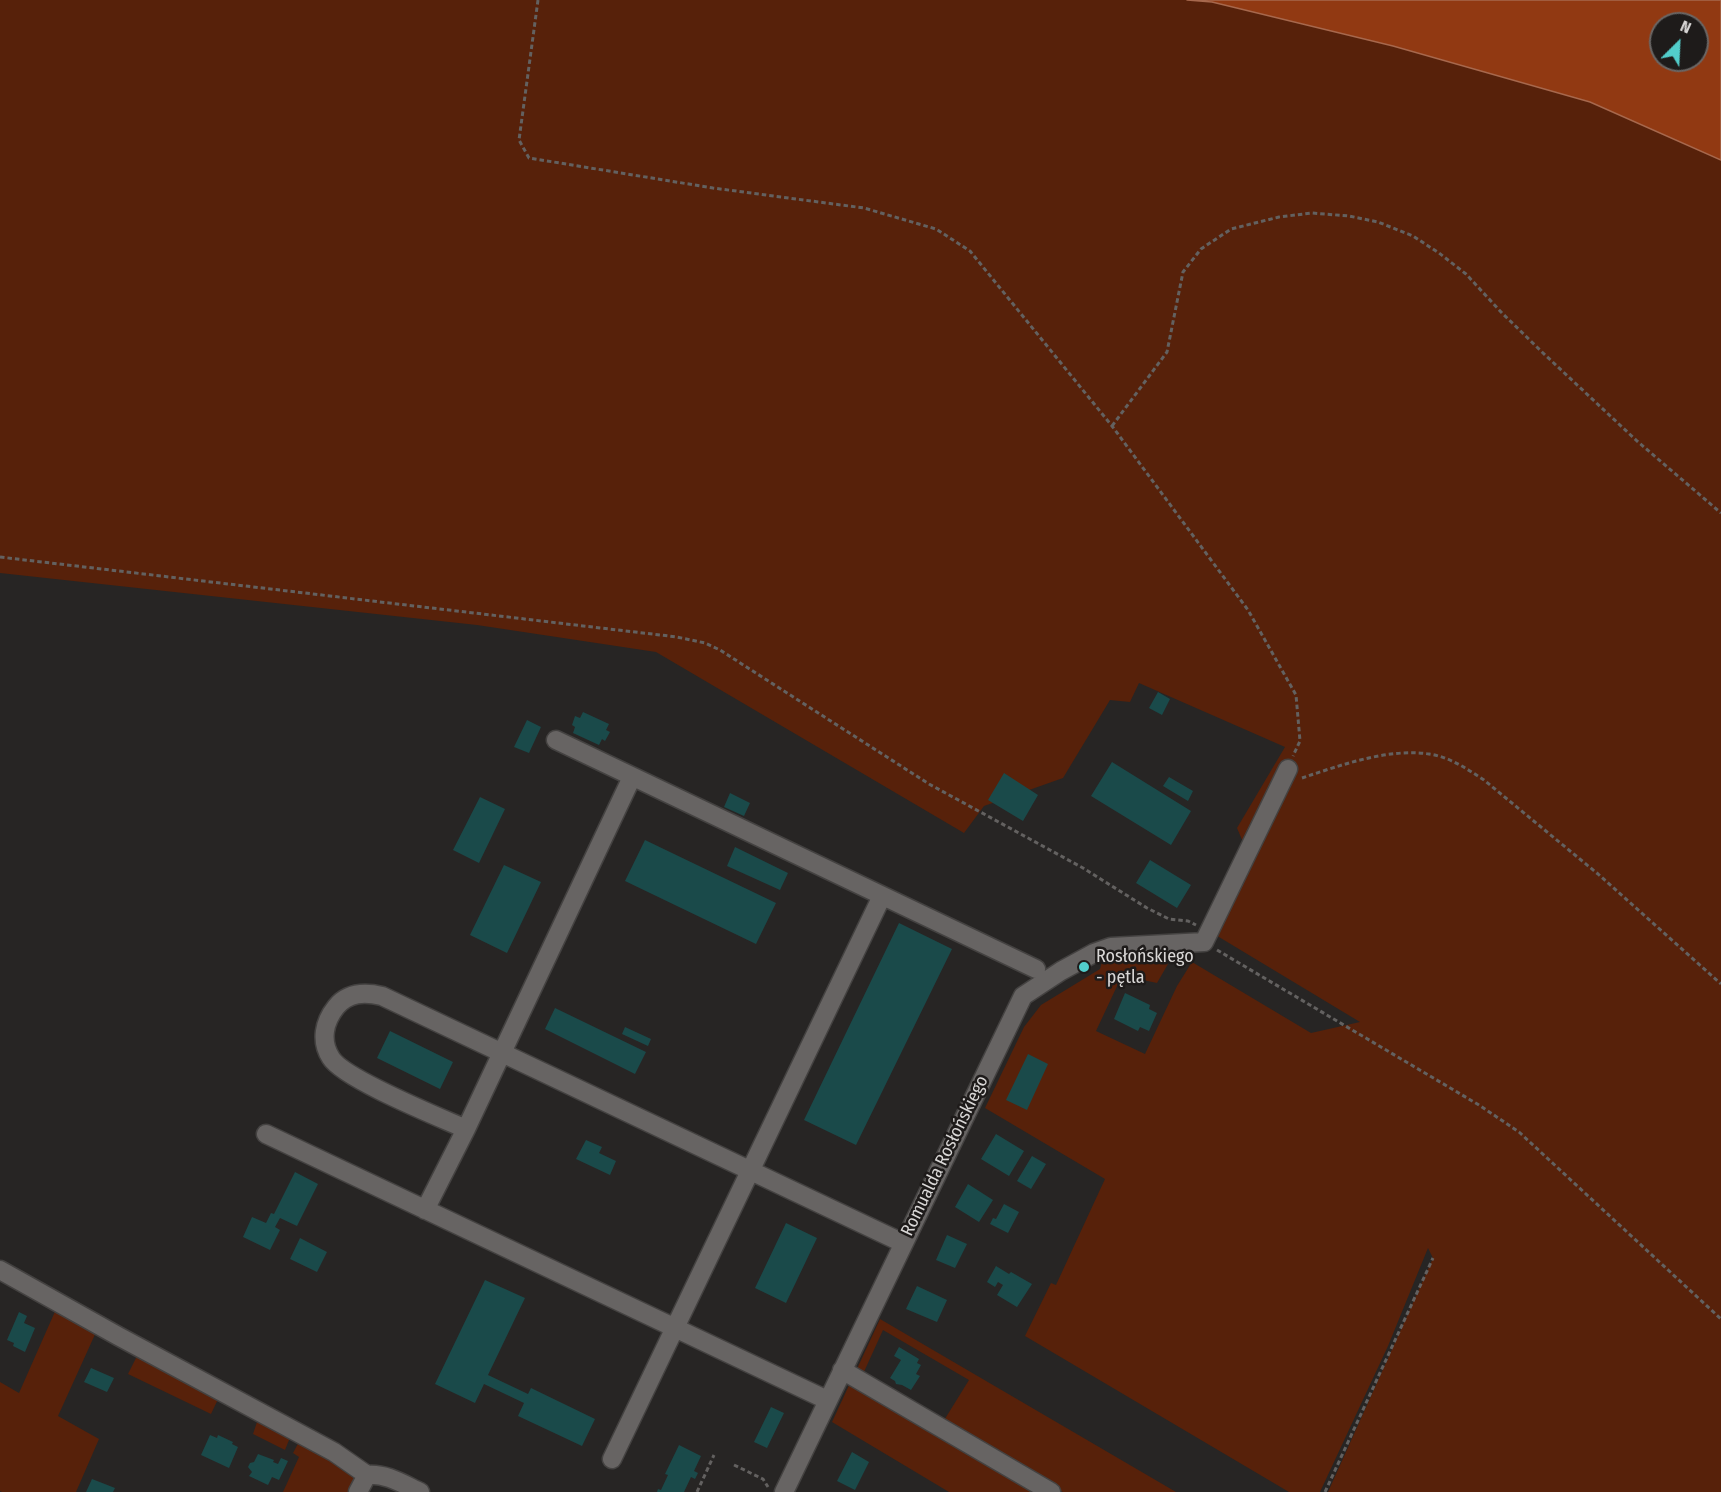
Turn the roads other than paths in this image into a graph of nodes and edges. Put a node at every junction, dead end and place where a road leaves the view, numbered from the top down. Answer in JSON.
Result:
{"nodes":[{"id":1,"x":556,"y":740,"type":"dead end"},
{"id":2,"x":1292,"y":774,"type":"road end"},
{"id":3,"x":632,"y":777,"type":"junction"},
{"id":4,"x":882,"y":896,"type":"junction"},
{"id":5,"x":1036,"y":969,"type":"dead end"},
{"id":6,"x":502,"y":1053,"type":"junction"},
{"id":7,"x":466,"y":1129,"type":"junction"},
{"id":8,"x":266,"y":1134,"type":"dead end"},
{"id":9,"x":751,"y":1170,"type":"junction"},
{"id":10,"x":425,"y":1210,"type":"junction"},
{"id":11,"x":903,"y":1243,"type":"junction"},
{"id":12,"x":0,"y":1270,"type":"edge"},
{"id":13,"x":675,"y":1329,"type":"junction"},
{"id":14,"x":842,"y":1370,"type":"junction"},
{"id":15,"x":827,"y":1400,"type":"junction"},
{"id":16,"x":612,"y":1459,"type":"dead end"},
{"id":17,"x":368,"y":1475,"type":"junction"},
{"id":18,"x":358,"y":1492,"type":"edge"},
{"id":19,"x":420,"y":1492,"type":"edge"},
{"id":20,"x":784,"y":1492,"type":"edge"},
{"id":21,"x":1051,"y":1492,"type":"edge"}],
"edges":[{"from":1,"to":3,"type":"street"},
{"from":2,"to":11,"type":"street","name":"Romualda Rosłońskiego"},
{"from":3,"to":4,"type":"street"},
{"from":3,"to":6,"type":"street"},
{"from":4,"to":5,"type":"street"},
{"from":4,"to":9,"type":"street"},
{"from":6,"to":7,"type":"street"},
{"from":6,"to":7,"type":"street"},
{"from":6,"to":9,"type":"street"},
{"from":7,"to":10,"type":"street"},
{"from":8,"to":10,"type":"street"},
{"from":9,"to":11,"type":"street"},
{"from":9,"to":13,"type":"street"},
{"from":10,"to":13,"type":"street"},
{"from":11,"to":14,"type":"street","name":"Romualda Rosłońskiego"},
{"from":12,"to":17,"type":"street"},
{"from":13,"to":15,"type":"street"},
{"from":13,"to":16,"type":"street"},
{"from":14,"to":15,"type":"street","name":"Romualda Rosłońskiego"},
{"from":14,"to":21,"type":"street"},
{"from":15,"to":20,"type":"street","name":"Romualda Rosłońskiego"},
{"from":17,"to":18,"type":"street"},
{"from":17,"to":19,"type":"street"}]}
